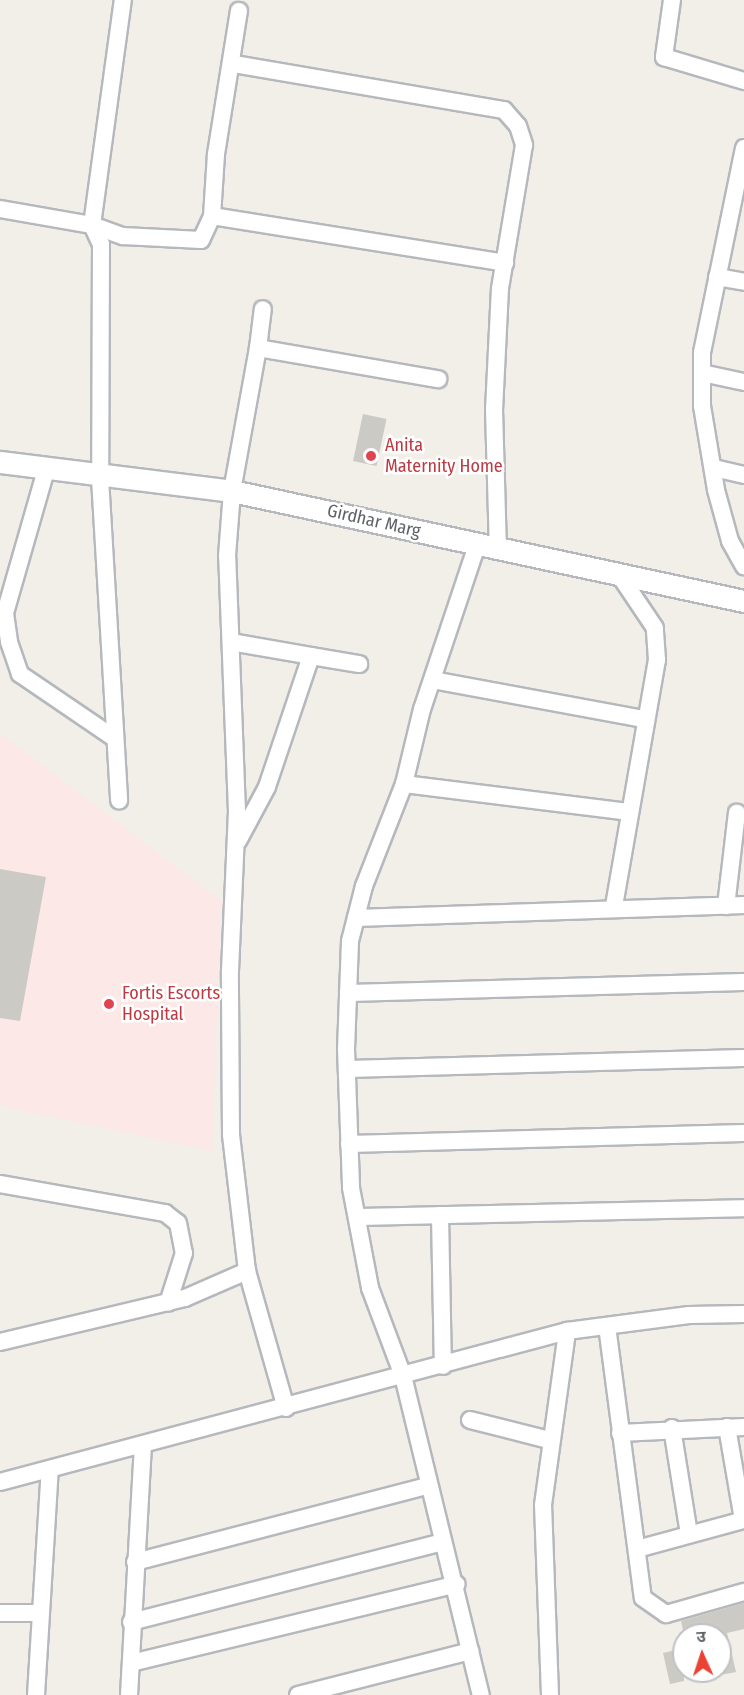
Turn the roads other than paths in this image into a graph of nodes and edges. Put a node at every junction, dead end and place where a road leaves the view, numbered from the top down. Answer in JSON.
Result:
{"nodes":[{"id":1,"x":123,"y":0,"type":"edge"},
{"id":2,"x":672,"y":0,"type":"edge"},
{"id":3,"x":239,"y":11,"type":"dead end"},
{"id":4,"x":234,"y":64,"type":"junction"},
{"id":5,"x":744,"y":81,"type":"edge"},
{"id":6,"x":744,"y":148,"type":"edge"},
{"id":7,"x":0,"y":209,"type":"edge"},
{"id":8,"x":212,"y":216,"type":"junction"},
{"id":9,"x":92,"y":225,"type":"junction"},
{"id":10,"x":505,"y":263,"type":"junction"},
{"id":11,"x":717,"y":277,"type":"junction"},
{"id":12,"x":744,"y":282,"type":"edge"},
{"id":13,"x":263,"y":309,"type":"dead end"},
{"id":14,"x":258,"y":348,"type":"junction"},
{"id":15,"x":702,"y":373,"type":"junction"},
{"id":16,"x":438,"y":379,"type":"dead end"},
{"id":17,"x":744,"y":382,"type":"edge"},
{"id":18,"x":0,"y":462,"type":"edge"},
{"id":19,"x":714,"y":468,"type":"junction"},
{"id":20,"x":46,"y":470,"type":"junction"},
{"id":21,"x":744,"y":475,"type":"edge"},
{"id":22,"x":100,"y":478,"type":"junction"},
{"id":23,"x":232,"y":491,"type":"junction"},
{"id":24,"x":477,"y":545,"type":"junction"},
{"id":25,"x":498,"y":550,"type":"junction"},
{"id":26,"x":744,"y":566,"type":"edge"},
{"id":27,"x":627,"y":578,"type":"junction"},
{"id":28,"x":744,"y":601,"type":"edge"},
{"id":29,"x":231,"y":642,"type":"junction"},
{"id":30,"x":311,"y":656,"type":"junction"},
{"id":31,"x":360,"y":664,"type":"dead end"},
{"id":32,"x":433,"y":680,"type":"junction"},
{"id":33,"x":644,"y":719,"type":"junction"},
{"id":34,"x":114,"y":738,"type":"junction"},
{"id":35,"x":404,"y":784,"type":"junction"},
{"id":36,"x":119,"y":800,"type":"dead end"},
{"id":37,"x":628,"y":812,"type":"junction"},
{"id":38,"x":737,"y":813,"type":"dead end"},
{"id":39,"x":236,"y":847,"type":"junction"},
{"id":40,"x":744,"y":905,"type":"edge"},
{"id":41,"x":614,"y":906,"type":"junction"},
{"id":42,"x":726,"y":906,"type":"junction"},
{"id":43,"x":356,"y":918,"type":"junction"},
{"id":44,"x":744,"y":982,"type":"edge"},
{"id":45,"x":348,"y":993,"type":"junction"},
{"id":46,"x":744,"y":1058,"type":"edge"},
{"id":47,"x":347,"y":1069,"type":"junction"},
{"id":48,"x":744,"y":1133,"type":"edge"},
{"id":49,"x":349,"y":1144,"type":"junction"},
{"id":50,"x":0,"y":1184,"type":"edge"},
{"id":51,"x":744,"y":1208,"type":"edge"},
{"id":52,"x":440,"y":1215,"type":"junction"},
{"id":53,"x":357,"y":1217,"type":"junction"},
{"id":54,"x":247,"y":1271,"type":"junction"},
{"id":55,"x":168,"y":1303,"type":"junction"},
{"id":56,"x":744,"y":1314,"type":"edge"},
{"id":57,"x":607,"y":1326,"type":"junction"},
{"id":58,"x":567,"y":1331,"type":"junction"},
{"id":59,"x":0,"y":1342,"type":"edge"},
{"id":60,"x":443,"y":1366,"type":"junction"},
{"id":61,"x":403,"y":1376,"type":"junction"},
{"id":62,"x":286,"y":1408,"type":"junction"},
{"id":63,"x":470,"y":1420,"type":"dead end"},
{"id":64,"x":727,"y":1427,"type":"junction"},
{"id":65,"x":744,"y":1427,"type":"edge"},
{"id":66,"x":672,"y":1428,"type":"junction"},
{"id":67,"x":620,"y":1433,"type":"junction"},
{"id":68,"x":549,"y":1440,"type":"junction"},
{"id":69,"x":143,"y":1446,"type":"junction"},
{"id":70,"x":50,"y":1469,"type":"junction"},
{"id":71,"x":0,"y":1482,"type":"edge"},
{"id":72,"x":427,"y":1486,"type":"junction"},
{"id":73,"x":744,"y":1520,"type":"edge"},
{"id":74,"x":689,"y":1534,"type":"junction"},
{"id":75,"x":442,"y":1542,"type":"junction"},
{"id":76,"x":637,"y":1549,"type":"junction"},
{"id":77,"x":135,"y":1562,"type":"junction"},
{"id":78,"x":457,"y":1584,"type":"junction"},
{"id":79,"x":744,"y":1592,"type":"edge"},
{"id":80,"x":0,"y":1613,"type":"edge"},
{"id":81,"x":39,"y":1613,"type":"junction"},
{"id":82,"x":131,"y":1622,"type":"junction"},
{"id":83,"x":470,"y":1651,"type":"junction"},
{"id":84,"x":132,"y":1663,"type":"junction"},
{"id":85,"x":36,"y":1695,"type":"edge"},
{"id":86,"x":129,"y":1695,"type":"edge"},
{"id":87,"x":298,"y":1695,"type":"edge"},
{"id":88,"x":481,"y":1695,"type":"edge"},
{"id":89,"x":550,"y":1695,"type":"edge"}],
"edges":[{"from":1,"to":9,"type":"street"},
{"from":2,"to":5,"type":"street"},
{"from":3,"to":4,"type":"street"},
{"from":4,"to":8,"type":"street"},
{"from":4,"to":10,"type":"street"},
{"from":6,"to":11,"type":"street"},
{"from":7,"to":9,"type":"street"},
{"from":8,"to":9,"type":"street"},
{"from":8,"to":10,"type":"street"},
{"from":9,"to":22,"type":"street"},
{"from":10,"to":25,"type":"street"},
{"from":11,"to":12,"type":"street"},
{"from":11,"to":15,"type":"street"},
{"from":13,"to":14,"type":"street"},
{"from":14,"to":16,"type":"street"},
{"from":14,"to":23,"type":"street"},
{"from":15,"to":17,"type":"street"},
{"from":15,"to":19,"type":"street"},
{"from":18,"to":20,"type":"street","name":"Girdhar Marg"},
{"from":19,"to":21,"type":"street"},
{"from":19,"to":26,"type":"street"},
{"from":20,"to":22,"type":"street","name":"Girdhar Marg"},
{"from":20,"to":34,"type":"street"},
{"from":22,"to":23,"type":"street","name":"Girdhar Marg"},
{"from":22,"to":34,"type":"street"},
{"from":23,"to":24,"type":"street","name":"Girdhar Marg"},
{"from":23,"to":29,"type":"street"},
{"from":24,"to":25,"type":"street","name":"Girdhar Marg"},
{"from":24,"to":32,"type":"street"},
{"from":25,"to":27,"type":"street","name":"Girdhar Marg"},
{"from":27,"to":28,"type":"street","name":"Girdhar Marg"},
{"from":27,"to":33,"type":"street"},
{"from":29,"to":30,"type":"street"},
{"from":29,"to":39,"type":"street"},
{"from":30,"to":31,"type":"street"},
{"from":30,"to":39,"type":"street"},
{"from":32,"to":33,"type":"street"},
{"from":32,"to":35,"type":"street"},
{"from":33,"to":37,"type":"street"},
{"from":34,"to":36,"type":"street"},
{"from":35,"to":37,"type":"street"},
{"from":35,"to":43,"type":"street"},
{"from":37,"to":41,"type":"street"},
{"from":38,"to":42,"type":"street"},
{"from":39,"to":54,"type":"street"},
{"from":40,"to":42,"type":"street"},
{"from":41,"to":42,"type":"street"},
{"from":41,"to":43,"type":"street"},
{"from":43,"to":45,"type":"street"},
{"from":44,"to":45,"type":"street"},
{"from":45,"to":47,"type":"street"},
{"from":46,"to":47,"type":"street"},
{"from":47,"to":49,"type":"street"},
{"from":48,"to":49,"type":"street"},
{"from":49,"to":53,"type":"street"},
{"from":50,"to":55,"type":"street"},
{"from":51,"to":52,"type":"street"},
{"from":52,"to":53,"type":"street"},
{"from":52,"to":60,"type":"street"},
{"from":53,"to":61,"type":"street"},
{"from":54,"to":55,"type":"street"},
{"from":54,"to":62,"type":"street"},
{"from":55,"to":59,"type":"street"},
{"from":56,"to":57,"type":"street"},
{"from":57,"to":58,"type":"street"},
{"from":57,"to":67,"type":"street"},
{"from":58,"to":60,"type":"street"},
{"from":58,"to":68,"type":"street"},
{"from":60,"to":61,"type":"street"},
{"from":61,"to":62,"type":"street"},
{"from":61,"to":72,"type":"street"},
{"from":62,"to":69,"type":"street"},
{"from":63,"to":68,"type":"street"},
{"from":64,"to":65,"type":"street"},
{"from":64,"to":66,"type":"street"},
{"from":64,"to":73,"type":"street"},
{"from":66,"to":67,"type":"street"},
{"from":66,"to":74,"type":"street"},
{"from":67,"to":76,"type":"street"},
{"from":68,"to":89,"type":"street"},
{"from":69,"to":70,"type":"street"},
{"from":69,"to":77,"type":"street"},
{"from":70,"to":71,"type":"street"},
{"from":70,"to":81,"type":"street"},
{"from":72,"to":75,"type":"street"},
{"from":72,"to":77,"type":"street"},
{"from":73,"to":74,"type":"street"},
{"from":74,"to":76,"type":"street"},
{"from":75,"to":78,"type":"street"},
{"from":75,"to":82,"type":"street"},
{"from":76,"to":79,"type":"street"},
{"from":77,"to":82,"type":"street"},
{"from":78,"to":83,"type":"street"},
{"from":78,"to":84,"type":"street"},
{"from":80,"to":81,"type":"street"},
{"from":81,"to":85,"type":"street"},
{"from":82,"to":84,"type":"street"},
{"from":83,"to":87,"type":"street"},
{"from":83,"to":88,"type":"street"},
{"from":84,"to":86,"type":"street"}]}
